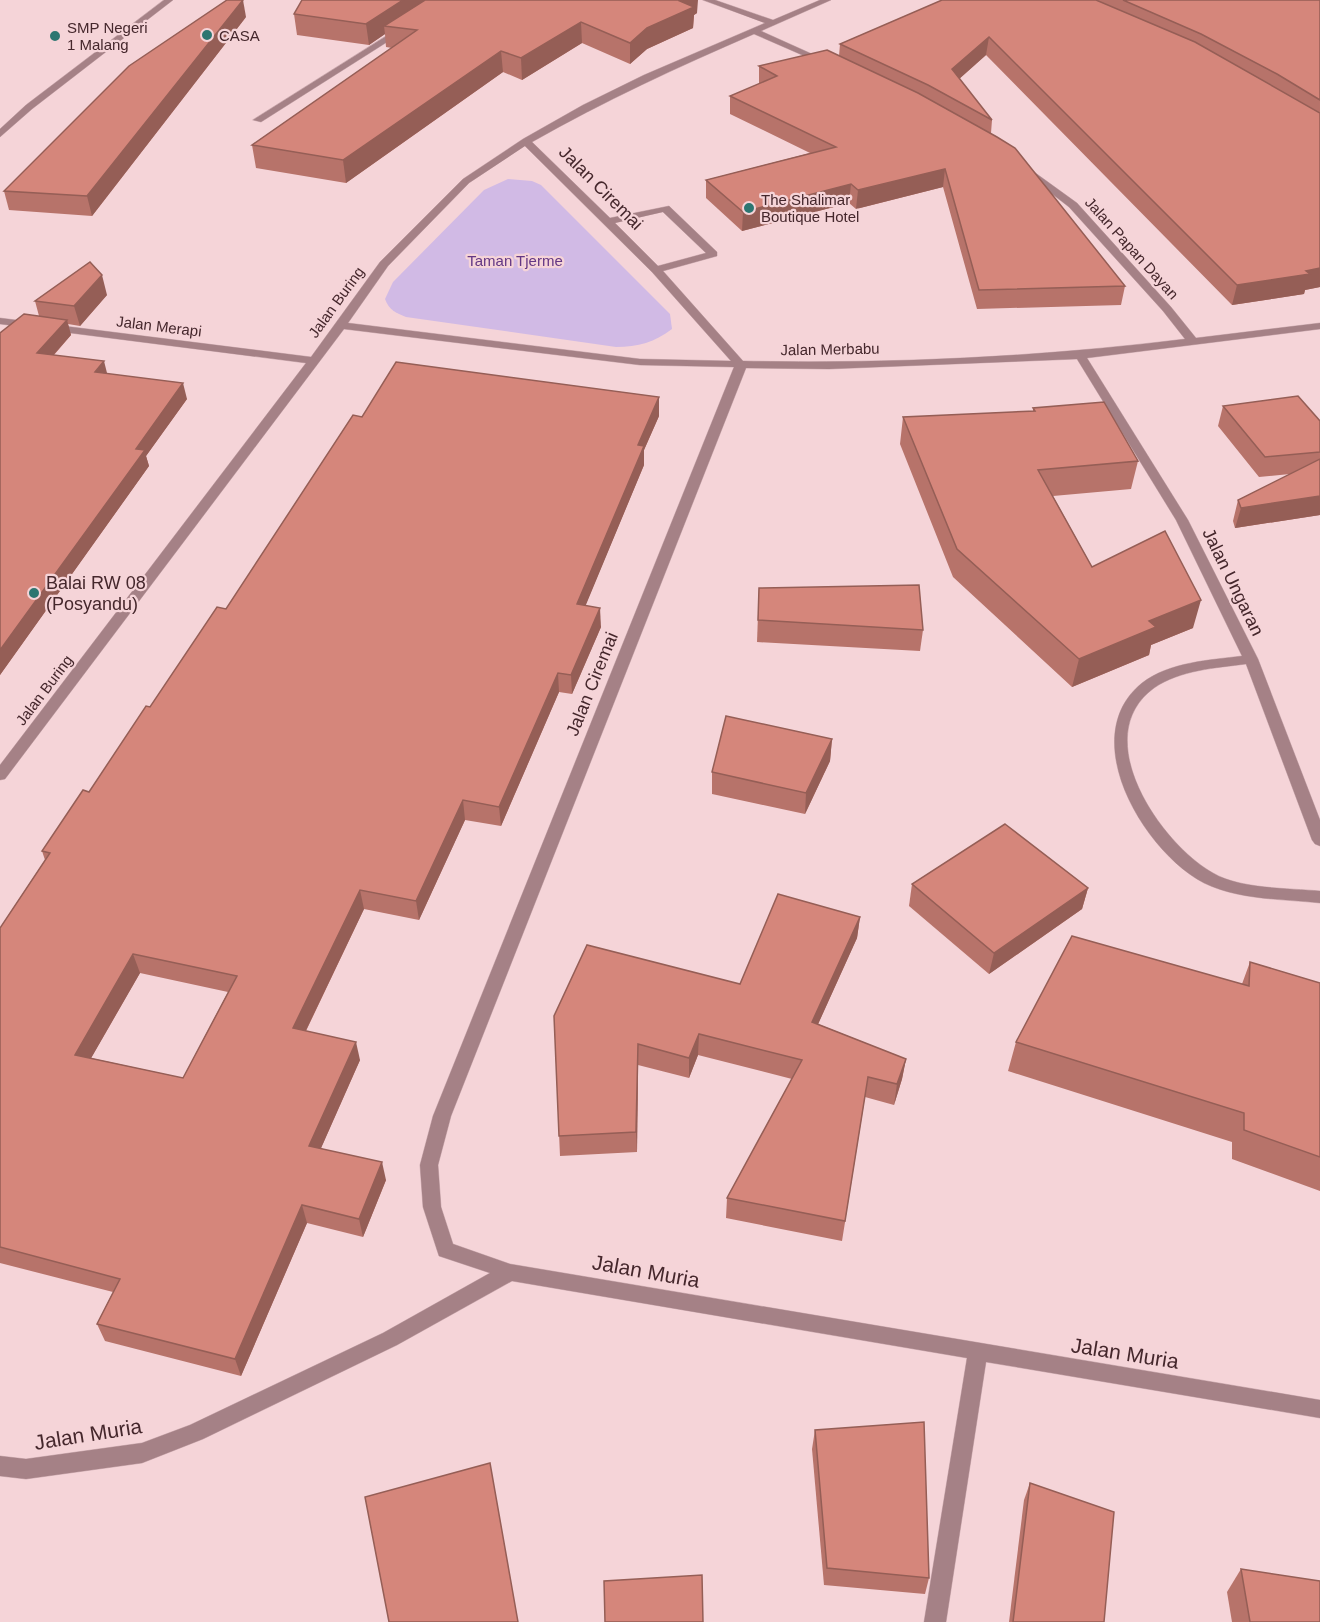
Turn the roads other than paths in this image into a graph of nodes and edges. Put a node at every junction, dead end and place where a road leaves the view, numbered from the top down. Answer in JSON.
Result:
{"nodes":[{"id":1,"x":170,"y":0,"type":"edge"},
{"id":2,"x":707,"y":0,"type":"edge"},
{"id":3,"x":827,"y":0,"type":"edge"},
{"id":4,"x":772,"y":23,"type":"junction"},
{"id":5,"x":407,"y":27,"type":"edge"},
{"id":6,"x":753,"y":31,"type":"junction"},
{"id":7,"x":838,"y":68,"type":"edge"},
{"id":8,"x":258,"y":120,"type":"dead end"},
{"id":9,"x":0,"y":134,"type":"edge"},
{"id":10,"x":526,"y":141,"type":"junction"},
{"id":11,"x":1014,"y":160,"type":"edge"},
{"id":12,"x":608,"y":222,"type":"junction"},
{"id":13,"x":656,"y":270,"type":"junction"},
{"id":14,"x":0,"y":321,"type":"edge"},
{"id":15,"x":21,"y":324,"type":"junction"},
{"id":16,"x":340,"y":326,"type":"junction"},
{"id":17,"x":1320,"y":326,"type":"edge"},
{"id":18,"x":7,"y":338,"type":"edge"},
{"id":19,"x":1194,"y":343,"type":"junction"},
{"id":20,"x":1080,"y":355,"type":"junction"},
{"id":21,"x":314,"y":361,"type":"junction"},
{"id":22,"x":741,"y":365,"type":"junction"},
{"id":23,"x":1251,"y":659,"type":"junction"},
{"id":24,"x":0,"y":775,"type":"edge"},
{"id":25,"x":1320,"y":840,"type":"edge"},
{"id":26,"x":1320,"y":897,"type":"edge"},
{"id":27,"x":510,"y":1272,"type":"junction"},
{"id":28,"x":978,"y":1353,"type":"junction"},
{"id":29,"x":1320,"y":1409,"type":"edge"},
{"id":30,"x":0,"y":1466,"type":"edge"},
{"id":31,"x":935,"y":1622,"type":"edge"}],
"edges":[{"from":1,"to":9,"type":"street"},
{"from":2,"to":4,"type":"street"},
{"from":3,"to":4,"type":"street","name":"Jalan Buring"},
{"from":4,"to":6,"type":"street","name":"Jalan Buring"},
{"from":5,"to":8,"type":"street"},
{"from":6,"to":7,"type":"street"},
{"from":6,"to":10,"type":"street","name":"Jalan Buring"},
{"from":10,"to":12,"type":"street","name":"Jalan Ciremai"},
{"from":10,"to":16,"type":"street","name":"Jalan Buring"},
{"from":11,"to":19,"type":"street","name":"Jalan Papan Dayan"},
{"from":12,"to":13,"type":"street","name":"Jalan Ciremai"},
{"from":12,"to":13,"type":"street"},
{"from":13,"to":22,"type":"street","name":"Jalan Ciremai"},
{"from":14,"to":15,"type":"street","name":"Jalan Merapi"},
{"from":15,"to":18,"type":"street"},
{"from":15,"to":21,"type":"street","name":"Jalan Merapi"},
{"from":16,"to":21,"type":"street","name":"Jalan Buring"},
{"from":16,"to":22,"type":"street","name":"Jalan Merbabu"},
{"from":17,"to":19,"type":"street","name":"Jalan Merbabu"},
{"from":19,"to":20,"type":"street","name":"Jalan Merbabu"},
{"from":20,"to":22,"type":"street","name":"Jalan Merbabu"},
{"from":20,"to":23,"type":"street","name":"Jalan Ungaran"},
{"from":21,"to":24,"type":"street","name":"Jalan Buring"},
{"from":22,"to":27,"type":"street","name":"Jalan Ciremai"},
{"from":23,"to":25,"type":"street","name":"Jalan Ungaran"},
{"from":23,"to":26,"type":"street"},
{"from":27,"to":28,"type":"street","name":"Jalan Muria"},
{"from":27,"to":30,"type":"street","name":"Jalan Muria"},
{"from":28,"to":29,"type":"street","name":"Jalan Muria"},
{"from":28,"to":31,"type":"street"}]}
